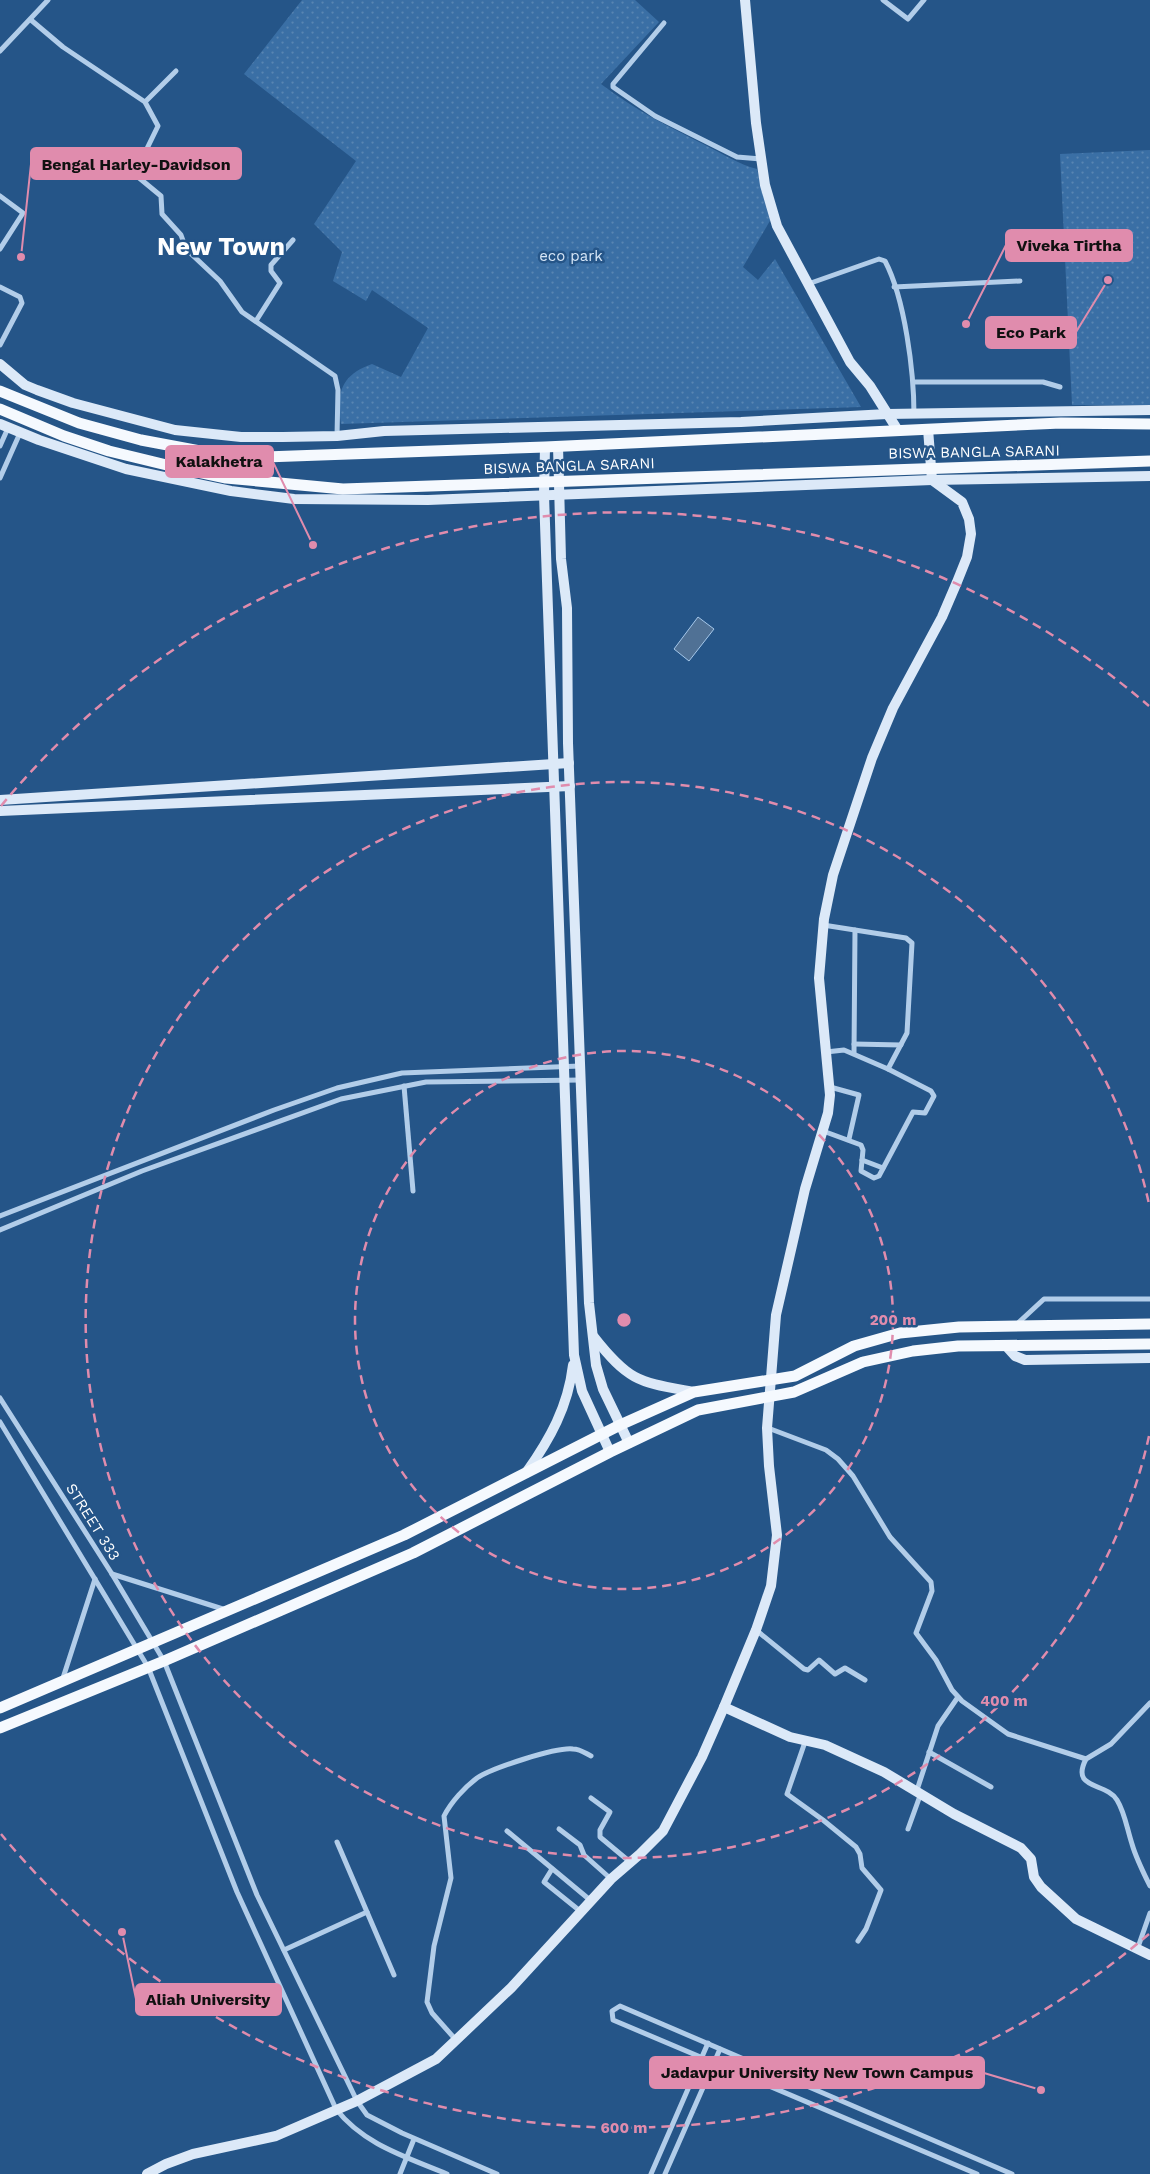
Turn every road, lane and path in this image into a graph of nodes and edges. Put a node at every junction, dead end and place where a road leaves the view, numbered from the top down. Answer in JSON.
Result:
{"nodes":[{"id":1,"x":48,"y":0,"type":"edge"},
{"id":2,"x":745,"y":0,"type":"edge"},
{"id":3,"x":883,"y":0,"type":"edge"},
{"id":4,"x":924,"y":0,"type":"edge"},
{"id":5,"x":31,"y":20,"type":"junction"},
{"id":6,"x":664,"y":23,"type":"dead end"},
{"id":7,"x":0,"y":51,"type":"edge"},
{"id":8,"x":176,"y":70,"type":"dead end"},
{"id":9,"x":145,"y":102,"type":"junction"},
{"id":10,"x":761,"y":159,"type":"junction"},
{"id":11,"x":0,"y":196,"type":"edge"},
{"id":12,"x":293,"y":240,"type":"dead end"},
{"id":13,"x":0,"y":249,"type":"edge"},
{"id":14,"x":1020,"y":281,"type":"dead end"},
{"id":15,"x":808,"y":285,"type":"junction"},
{"id":16,"x":0,"y":287,"type":"edge"},
{"id":17,"x":894,"y":287,"type":"junction"},
{"id":18,"x":256,"y":321,"type":"junction"},
{"id":19,"x":0,"y":346,"type":"edge"},
{"id":20,"x":0,"y":364,"type":"edge"},
{"id":21,"x":914,"y":382,"type":"junction"},
{"id":22,"x":1060,"y":387,"type":"dead end"},
{"id":23,"x":0,"y":391,"type":"edge"},
{"id":24,"x":0,"y":409,"type":"edge"},
{"id":25,"x":1150,"y":410,"type":"edge"},
{"id":26,"x":887,"y":414,"type":"junction"},
{"id":27,"x":914,"y":415,"type":"junction"},
{"id":28,"x":1150,"y":424,"type":"edge"},
{"id":29,"x":4,"y":426,"type":"edge"},
{"id":30,"x":897,"y":429,"type":"junction"},
{"id":31,"x":928,"y":429,"type":"junction"},
{"id":32,"x":20,"y":433,"type":"junction"},
{"id":33,"x":337,"y":436,"type":"junction"},
{"id":34,"x":0,"y":446,"type":"edge"},
{"id":35,"x":558,"y":446,"type":"junction"},
{"id":36,"x":545,"y":447,"type":"junction"},
{"id":37,"x":1150,"y":461,"type":"edge"},
{"id":38,"x":930,"y":467,"type":"junction"},
{"id":39,"x":1150,"y":476,"type":"edge"},
{"id":40,"x":0,"y":478,"type":"edge"},
{"id":41,"x":932,"y":480,"type":"junction"},
{"id":42,"x":560,"y":482,"type":"junction"},
{"id":43,"x":545,"y":483,"type":"junction"},
{"id":44,"x":544,"y":495,"type":"junction"},
{"id":45,"x":558,"y":495,"type":"junction"},
{"id":46,"x":569,"y":763,"type":"junction"},
{"id":47,"x":553,"y":764,"type":"junction"},
{"id":48,"x":570,"y":786,"type":"junction"},
{"id":49,"x":554,"y":787,"type":"junction"},
{"id":50,"x":0,"y":800,"type":"edge"},
{"id":51,"x":0,"y":810,"type":"edge"},
{"id":52,"x":824,"y":925,"type":"junction"},
{"id":53,"x":855,"y":930,"type":"junction"},
{"id":54,"x":854,"y":1044,"type":"junction"},
{"id":55,"x":901,"y":1045,"type":"junction"},
{"id":56,"x":826,"y":1052,"type":"junction"},
{"id":57,"x":854,"y":1053,"type":"junction"},
{"id":58,"x":580,"y":1066,"type":"junction"},
{"id":59,"x":564,"y":1068,"type":"junction"},
{"id":60,"x":888,"y":1069,"type":"junction"},
{"id":61,"x":581,"y":1080,"type":"junction"},
{"id":62,"x":564,"y":1082,"type":"junction"},
{"id":63,"x":404,"y":1086,"type":"junction"},
{"id":64,"x":830,"y":1087,"type":"junction"},
{"id":65,"x":823,"y":1131,"type":"junction"},
{"id":66,"x":849,"y":1139,"type":"junction"},
{"id":67,"x":862,"y":1160,"type":"junction"},
{"id":68,"x":883,"y":1168,"type":"junction"},
{"id":69,"x":413,"y":1191,"type":"dead end"},
{"id":70,"x":0,"y":1216,"type":"edge"},
{"id":71,"x":0,"y":1230,"type":"edge"},
{"id":72,"x":1150,"y":1299,"type":"edge"},
{"id":73,"x":1150,"y":1324,"type":"edge"},
{"id":74,"x":1016,"y":1326,"type":"junction"},
{"id":75,"x":594,"y":1336,"type":"junction"},
{"id":76,"x":1150,"y":1344,"type":"edge"},
{"id":77,"x":1006,"y":1346,"type":"junction"},
{"id":78,"x":574,"y":1355,"type":"junction"},
{"id":79,"x":1150,"y":1358,"type":"edge"},
{"id":80,"x":772,"y":1380,"type":"junction"},
{"id":81,"x":694,"y":1392,"type":"junction"},
{"id":82,"x":771,"y":1396,"type":"junction"},
{"id":83,"x":0,"y":1398,"type":"edge"},
{"id":84,"x":0,"y":1422,"type":"edge"},
{"id":85,"x":620,"y":1425,"type":"junction"},
{"id":86,"x":767,"y":1428,"type":"junction"},
{"id":87,"x":602,"y":1434,"type":"junction"},
{"id":88,"x":629,"y":1442,"type":"junction"},
{"id":89,"x":610,"y":1452,"type":"junction"},
{"id":90,"x":525,"y":1474,"type":"junction"},
{"id":91,"x":112,"y":1574,"type":"junction"},
{"id":92,"x":95,"y":1579,"type":"junction"},
{"id":93,"x":229,"y":1610,"type":"junction"},
{"id":94,"x":756,"y":1630,"type":"junction"},
{"id":95,"x":154,"y":1642,"type":"junction"},
{"id":96,"x":138,"y":1649,"type":"junction"},
{"id":97,"x":164,"y":1660,"type":"junction"},
{"id":98,"x":148,"y":1667,"type":"junction"},
{"id":99,"x":865,"y":1680,"type":"dead end"},
{"id":100,"x":62,"y":1681,"type":"junction"},
{"id":101,"x":958,"y":1697,"type":"junction"},
{"id":102,"x":1150,"y":1703,"type":"edge"},
{"id":103,"x":724,"y":1707,"type":"junction"},
{"id":104,"x":0,"y":1708,"type":"edge"},
{"id":105,"x":0,"y":1728,"type":"edge"},
{"id":106,"x":805,"y":1742,"type":"junction"},
{"id":107,"x":929,"y":1752,"type":"junction"},
{"id":108,"x":591,"y":1756,"type":"dead end"},
{"id":109,"x":1086,"y":1758,"type":"junction"},
{"id":110,"x":991,"y":1787,"type":"dead end"},
{"id":111,"x":919,"y":1791,"type":"junction"},
{"id":112,"x":591,"y":1798,"type":"dead end"},
{"id":113,"x":559,"y":1829,"type":"dead end"},
{"id":114,"x":908,"y":1829,"type":"dead end"},
{"id":115,"x":507,"y":1831,"type":"dead end"},
{"id":116,"x":337,"y":1842,"type":"dead end"},
{"id":117,"x":630,"y":1862,"type":"junction"},
{"id":118,"x":552,"y":1869,"type":"junction"},
{"id":119,"x":611,"y":1878,"type":"junction"},
{"id":120,"x":1150,"y":1886,"type":"edge"},
{"id":121,"x":590,"y":1900,"type":"junction"},
{"id":122,"x":580,"y":1911,"type":"junction"},
{"id":123,"x":367,"y":1912,"type":"junction"},
{"id":124,"x":1150,"y":1913,"type":"edge"},
{"id":125,"x":858,"y":1941,"type":"dead end"},
{"id":126,"x":284,"y":1950,"type":"junction"},
{"id":127,"x":1137,"y":1950,"type":"junction"},
{"id":128,"x":1150,"y":1955,"type":"edge"},
{"id":129,"x":394,"y":1975,"type":"dead end"},
{"id":130,"x":456,"y":2041,"type":"junction"},
{"id":131,"x":708,"y":2043,"type":"junction"},
{"id":132,"x":720,"y":2049,"type":"junction"},
{"id":133,"x":702,"y":2058,"type":"junction"},
{"id":134,"x":714,"y":2063,"type":"junction"},
{"id":135,"x":357,"y":2101,"type":"junction"},
{"id":136,"x":336,"y":2109,"type":"junction"},
{"id":137,"x":414,"y":2138,"type":"junction"},
{"id":138,"x":407,"y":2157,"type":"junction"},
{"id":139,"x":147,"y":2174,"type":"edge"},
{"id":140,"x":400,"y":2174,"type":"edge"},
{"id":141,"x":447,"y":2174,"type":"edge"},
{"id":142,"x":497,"y":2174,"type":"edge"},
{"id":143,"x":651,"y":2174,"type":"edge"},
{"id":144,"x":665,"y":2174,"type":"edge"},
{"id":145,"x":977,"y":2174,"type":"edge"},
{"id":146,"x":1012,"y":2174,"type":"edge"}],
"edges":[{"from":1,"to":5,"type":"street"},
{"from":2,"to":10,"type":"street"},
{"from":3,"to":4,"type":"street"},
{"from":5,"to":7,"type":"street"},
{"from":5,"to":9,"type":"street"},
{"from":6,"to":10,"type":"street"},
{"from":8,"to":9,"type":"street"},
{"from":9,"to":18,"type":"street"},
{"from":10,"to":15,"type":"street"},
{"from":11,"to":13,"type":"street"},
{"from":12,"to":18,"type":"street"},
{"from":14,"to":17,"type":"street"},
{"from":15,"to":17,"type":"street"},
{"from":15,"to":26,"type":"street"},
{"from":16,"to":19,"type":"street"},
{"from":17,"to":21,"type":"street"},
{"from":18,"to":33,"type":"street"},
{"from":20,"to":33,"type":"street"},
{"from":21,"to":22,"type":"street"},
{"from":21,"to":27,"type":"street"},
{"from":23,"to":36,"type":"main road","name":"BISWA BANGLA SARANI"},
{"from":24,"to":43,"type":"main road","name":"BISWA BANGLA SARANI"},
{"from":25,"to":27,"type":"street"},
{"from":26,"to":27,"type":"street"},
{"from":26,"to":30,"type":"street"},
{"from":26,"to":33,"type":"street"},
{"from":28,"to":31,"type":"main road","name":"BISWA BANGLA SARANI"},
{"from":29,"to":32,"type":"street"},
{"from":29,"to":34,"type":"street"},
{"from":30,"to":31,"type":"main road","name":"BISWA BANGLA SARANI"},
{"from":30,"to":35,"type":"main road","name":"BISWA BANGLA SARANI"},
{"from":31,"to":38,"type":"street"},
{"from":32,"to":40,"type":"street"},
{"from":32,"to":44,"type":"street"},
{"from":35,"to":36,"type":"main road","name":"BISWA BANGLA SARANI"},
{"from":35,"to":42,"type":"street"},
{"from":36,"to":43,"type":"street"},
{"from":37,"to":38,"type":"main road","name":"BISWA BANGLA SARANI"},
{"from":38,"to":41,"type":"street"},
{"from":38,"to":42,"type":"main road","name":"BISWA BANGLA SARANI"},
{"from":39,"to":41,"type":"street"},
{"from":41,"to":45,"type":"street"},
{"from":41,"to":52,"type":"street"},
{"from":42,"to":43,"type":"main road","name":"BISWA BANGLA SARANI"},
{"from":42,"to":45,"type":"street"},
{"from":43,"to":44,"type":"street"},
{"from":44,"to":45,"type":"street"},
{"from":44,"to":47,"type":"street"},
{"from":45,"to":46,"type":"street"},
{"from":46,"to":47,"type":"street"},
{"from":46,"to":48,"type":"street"},
{"from":47,"to":49,"type":"street"},
{"from":47,"to":50,"type":"street"},
{"from":48,"to":49,"type":"street"},
{"from":48,"to":58,"type":"street"},
{"from":49,"to":51,"type":"street"},
{"from":49,"to":59,"type":"street"},
{"from":52,"to":53,"type":"street"},
{"from":52,"to":56,"type":"street"},
{"from":53,"to":54,"type":"street"},
{"from":53,"to":55,"type":"street"},
{"from":54,"to":55,"type":"street"},
{"from":54,"to":57,"type":"street"},
{"from":55,"to":60,"type":"street"},
{"from":56,"to":57,"type":"street"},
{"from":56,"to":64,"type":"street"},
{"from":57,"to":60,"type":"street"},
{"from":58,"to":59,"type":"street"},
{"from":58,"to":61,"type":"street"},
{"from":59,"to":62,"type":"street"},
{"from":59,"to":70,"type":"street"},
{"from":60,"to":68,"type":"street"},
{"from":61,"to":62,"type":"street"},
{"from":61,"to":75,"type":"street"},
{"from":62,"to":63,"type":"street"},
{"from":62,"to":78,"type":"street"},
{"from":63,"to":69,"type":"street"},
{"from":63,"to":71,"type":"street"},
{"from":64,"to":65,"type":"street"},
{"from":64,"to":66,"type":"street"},
{"from":65,"to":66,"type":"street"},
{"from":65,"to":80,"type":"street"},
{"from":66,"to":67,"type":"street"},
{"from":67,"to":68,"type":"street"},
{"from":67,"to":68,"type":"street"},
{"from":72,"to":74,"type":"street"},
{"from":73,"to":74,"type":"main road"},
{"from":74,"to":80,"type":"main road"},
{"from":75,"to":81,"type":"street"},
{"from":75,"to":85,"type":"street"},
{"from":76,"to":77,"type":"main road"},
{"from":77,"to":79,"type":"street"},
{"from":77,"to":82,"type":"main road"},
{"from":78,"to":87,"type":"street"},
{"from":78,"to":90,"type":"street"},
{"from":80,"to":81,"type":"main road"},
{"from":80,"to":82,"type":"street"},
{"from":81,"to":85,"type":"main road"},
{"from":82,"to":86,"type":"street"},
{"from":82,"to":88,"type":"main road"},
{"from":83,"to":91,"type":"street","name":"STREET 333"},
{"from":84,"to":92,"type":"street","name":"STREET 333"},
{"from":85,"to":87,"type":"main road"},
{"from":85,"to":88,"type":"street"},
{"from":86,"to":94,"type":"street"},
{"from":86,"to":101,"type":"street"},
{"from":87,"to":89,"type":"street"},
{"from":87,"to":90,"type":"main road"},
{"from":88,"to":89,"type":"main road"},
{"from":89,"to":97,"type":"main road"},
{"from":90,"to":93,"type":"main road"},
{"from":91,"to":93,"type":"street"},
{"from":91,"to":95,"type":"street","name":"STREET 333"},
{"from":92,"to":96,"type":"street","name":"STREET 333"},
{"from":92,"to":100,"type":"street"},
{"from":93,"to":95,"type":"main road"},
{"from":94,"to":99,"type":"street"},
{"from":94,"to":103,"type":"street"},
{"from":95,"to":96,"type":"main road"},
{"from":95,"to":97,"type":"street","name":"STREET 333"},
{"from":96,"to":98,"type":"street","name":"STREET 333"},
{"from":96,"to":100,"type":"main road"},
{"from":97,"to":98,"type":"main road"},
{"from":97,"to":126,"type":"street","name":"STREET 333"},
{"from":98,"to":105,"type":"main road"},
{"from":98,"to":136,"type":"street","name":"STREET 333"},
{"from":100,"to":104,"type":"main road"},
{"from":101,"to":107,"type":"street"},
{"from":101,"to":109,"type":"street"},
{"from":102,"to":109,"type":"street"},
{"from":103,"to":106,"type":"street"},
{"from":103,"to":117,"type":"street"},
{"from":106,"to":111,"type":"street"},
{"from":106,"to":125,"type":"street"},
{"from":107,"to":110,"type":"street"},
{"from":107,"to":111,"type":"street"},
{"from":108,"to":130,"type":"street"},
{"from":109,"to":120,"type":"street"},
{"from":111,"to":114,"type":"street"},
{"from":111,"to":127,"type":"street"},
{"from":112,"to":117,"type":"street"},
{"from":113,"to":119,"type":"street"},
{"from":115,"to":118,"type":"street"},
{"from":116,"to":123,"type":"street"},
{"from":117,"to":119,"type":"street"},
{"from":118,"to":121,"type":"street"},
{"from":118,"to":122,"type":"street"},
{"from":119,"to":121,"type":"street"},
{"from":121,"to":122,"type":"street"},
{"from":122,"to":130,"type":"street"},
{"from":123,"to":126,"type":"street"},
{"from":123,"to":129,"type":"street"},
{"from":124,"to":127,"type":"street"},
{"from":126,"to":135,"type":"street","name":"STREET 333"},
{"from":127,"to":128,"type":"street"},
{"from":130,"to":135,"type":"street"},
{"from":131,"to":132,"type":"street"},
{"from":131,"to":133,"type":"street"},
{"from":131,"to":133,"type":"street"},
{"from":132,"to":134,"type":"street"},
{"from":132,"to":146,"type":"street"},
{"from":133,"to":134,"type":"street"},
{"from":133,"to":143,"type":"street"},
{"from":134,"to":144,"type":"street"},
{"from":134,"to":145,"type":"street"},
{"from":135,"to":136,"type":"street"},
{"from":135,"to":137,"type":"street","name":"STREET 333"},
{"from":136,"to":138,"type":"street","name":"STREET 333"},
{"from":136,"to":139,"type":"street"},
{"from":137,"to":138,"type":"street"},
{"from":137,"to":142,"type":"street","name":"STREET 333"},
{"from":138,"to":140,"type":"street"},
{"from":138,"to":141,"type":"street","name":"STREET 333"}]}
